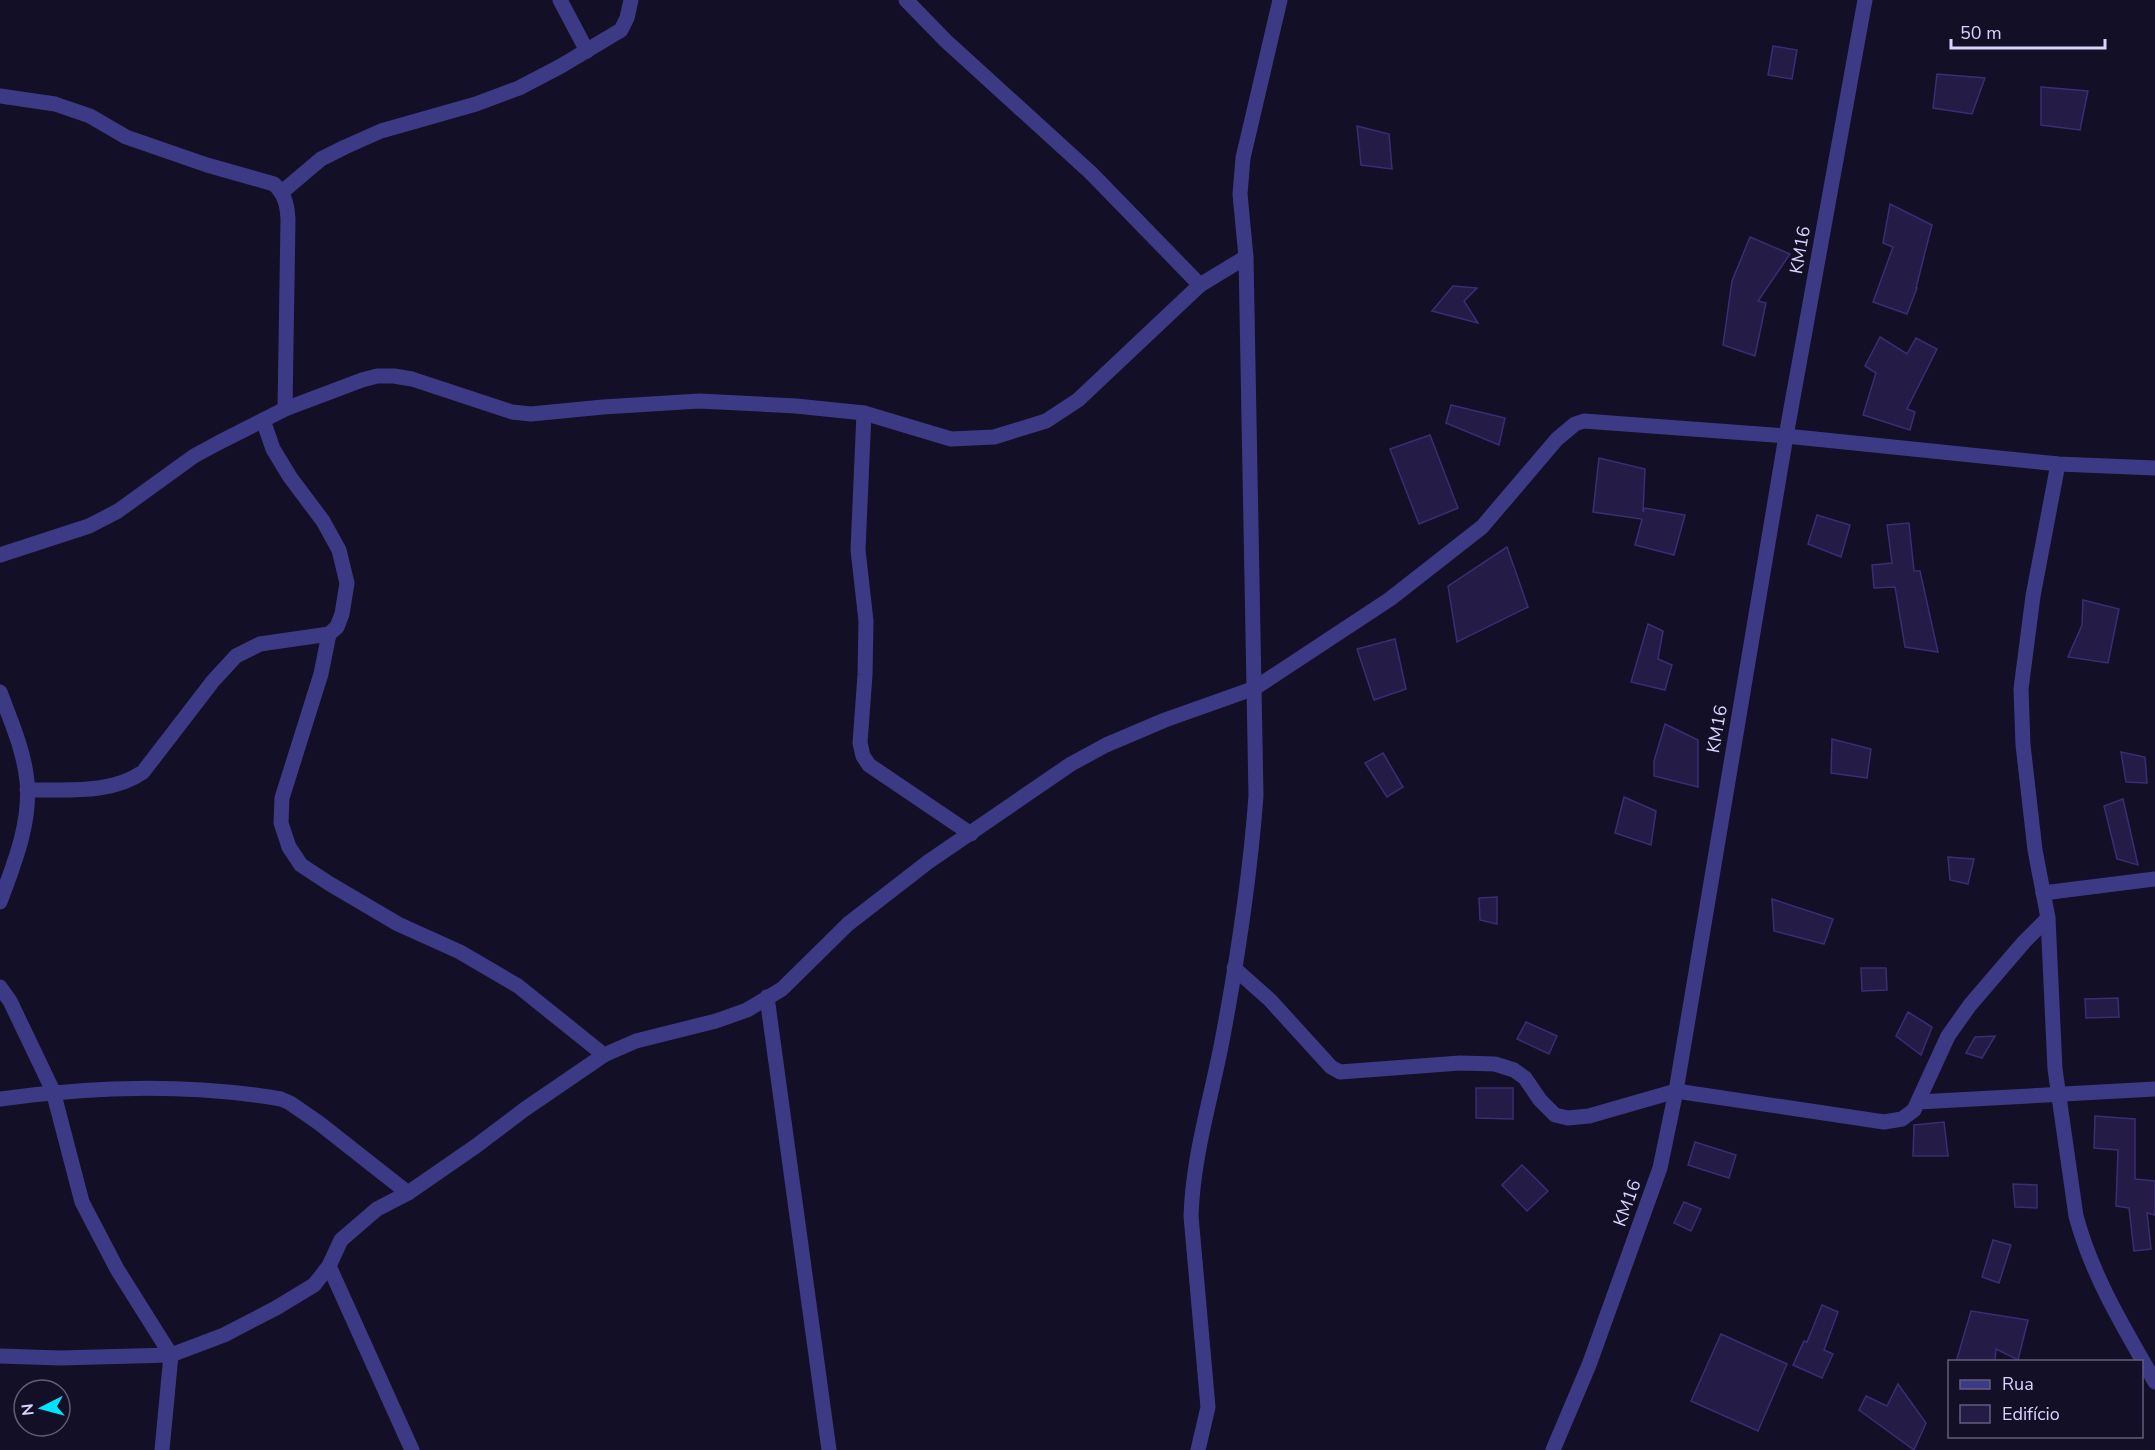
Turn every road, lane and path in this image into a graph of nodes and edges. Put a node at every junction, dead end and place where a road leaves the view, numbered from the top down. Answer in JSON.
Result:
{"nodes":[{"id":1,"x":560,"y":0,"type":"edge"},
{"id":2,"x":631,"y":0,"type":"edge"},
{"id":3,"x":906,"y":0,"type":"edge"},
{"id":4,"x":1280,"y":0,"type":"edge"},
{"id":5,"x":1865,"y":0,"type":"edge"},
{"id":6,"x":587,"y":51,"type":"junction"},
{"id":7,"x":0,"y":96,"type":"edge"},
{"id":8,"x":282,"y":192,"type":"junction"},
{"id":9,"x":1246,"y":257,"type":"junction"},
{"id":10,"x":1200,"y":285,"type":"junction"},
{"id":11,"x":285,"y":409,"type":"junction"},
{"id":12,"x":864,"y":413,"type":"junction"},
{"id":13,"x":263,"y":420,"type":"junction"},
{"id":14,"x":1786,"y":436,"type":"junction"},
{"id":15,"x":2058,"y":464,"type":"junction"},
{"id":16,"x":2155,"y":468,"type":"edge"},
{"id":17,"x":0,"y":555,"type":"edge"},
{"id":18,"x":329,"y":634,"type":"junction"},
{"id":19,"x":1255,"y":688,"type":"junction"},
{"id":20,"x":0,"y":692,"type":"edge"},
{"id":21,"x":27,"y":790,"type":"junction"},
{"id":22,"x":971,"y":834,"type":"junction"},
{"id":23,"x":2155,"y":879,"type":"edge"},
{"id":24,"x":2043,"y":893,"type":"junction"},
{"id":25,"x":0,"y":902,"type":"edge"},
{"id":26,"x":2048,"y":918,"type":"junction"},
{"id":27,"x":1234,"y":968,"type":"junction"},
{"id":28,"x":0,"y":987,"type":"edge"},
{"id":29,"x":767,"y":997,"type":"junction"},
{"id":30,"x":604,"y":1055,"type":"junction"},
{"id":31,"x":2155,"y":1089,"type":"edge"},
{"id":32,"x":53,"y":1091,"type":"junction"},
{"id":33,"x":1676,"y":1091,"type":"junction"},
{"id":34,"x":2059,"y":1095,"type":"junction"},
{"id":35,"x":0,"y":1099,"type":"edge"},
{"id":36,"x":1918,"y":1102,"type":"junction"},
{"id":37,"x":408,"y":1193,"type":"junction"},
{"id":38,"x":329,"y":1266,"type":"junction"},
{"id":39,"x":171,"y":1355,"type":"junction"},
{"id":40,"x":0,"y":1356,"type":"edge"},
{"id":41,"x":2143,"y":1360,"type":"edge"},
{"id":42,"x":2143,"y":1361,"type":"edge"},
{"id":43,"x":2155,"y":1382,"type":"edge"},
{"id":44,"x":162,"y":1450,"type":"edge"},
{"id":45,"x":412,"y":1450,"type":"edge"},
{"id":46,"x":829,"y":1450,"type":"edge"},
{"id":47,"x":1198,"y":1450,"type":"edge"},
{"id":48,"x":1553,"y":1450,"type":"edge"}],
"edges":[{"from":1,"to":6,"type":"street"},
{"from":2,"to":6,"type":"street"},
{"from":3,"to":10,"type":"street"},
{"from":4,"to":9,"type":"street"},
{"from":5,"to":14,"type":"street","name":"KM16"},
{"from":6,"to":8,"type":"street"},
{"from":7,"to":8,"type":"street"},
{"from":8,"to":11,"type":"street"},
{"from":9,"to":10,"type":"street"},
{"from":9,"to":19,"type":"street"},
{"from":10,"to":12,"type":"street"},
{"from":11,"to":12,"type":"street"},
{"from":11,"to":13,"type":"street"},
{"from":12,"to":22,"type":"street"},
{"from":13,"to":17,"type":"street"},
{"from":13,"to":18,"type":"street"},
{"from":14,"to":15,"type":"street"},
{"from":14,"to":19,"type":"street"},
{"from":14,"to":33,"type":"street","name":"KM16"},
{"from":15,"to":16,"type":"street"},
{"from":15,"to":24,"type":"street"},
{"from":18,"to":21,"type":"street"},
{"from":18,"to":30,"type":"street"},
{"from":19,"to":22,"type":"street"},
{"from":19,"to":27,"type":"street"},
{"from":20,"to":21,"type":"street"},
{"from":21,"to":25,"type":"street"},
{"from":22,"to":29,"type":"street"},
{"from":23,"to":24,"type":"street"},
{"from":24,"to":26,"type":"street"},
{"from":26,"to":34,"type":"street"},
{"from":26,"to":36,"type":"street"},
{"from":27,"to":33,"type":"street"},
{"from":27,"to":47,"type":"street"},
{"from":28,"to":32,"type":"street"},
{"from":29,"to":30,"type":"street"},
{"from":29,"to":46,"type":"street"},
{"from":30,"to":37,"type":"street"},
{"from":31,"to":34,"type":"street"},
{"from":32,"to":35,"type":"street"},
{"from":32,"to":37,"type":"street"},
{"from":32,"to":39,"type":"street"},
{"from":33,"to":36,"type":"street"},
{"from":33,"to":48,"type":"street","name":"KM16"},
{"from":34,"to":36,"type":"street"},
{"from":34,"to":41,"type":"street"},
{"from":37,"to":38,"type":"street"},
{"from":38,"to":39,"type":"street"},
{"from":38,"to":45,"type":"street"},
{"from":39,"to":40,"type":"street"},
{"from":39,"to":44,"type":"street"},
{"from":42,"to":43,"type":"street"}]}
